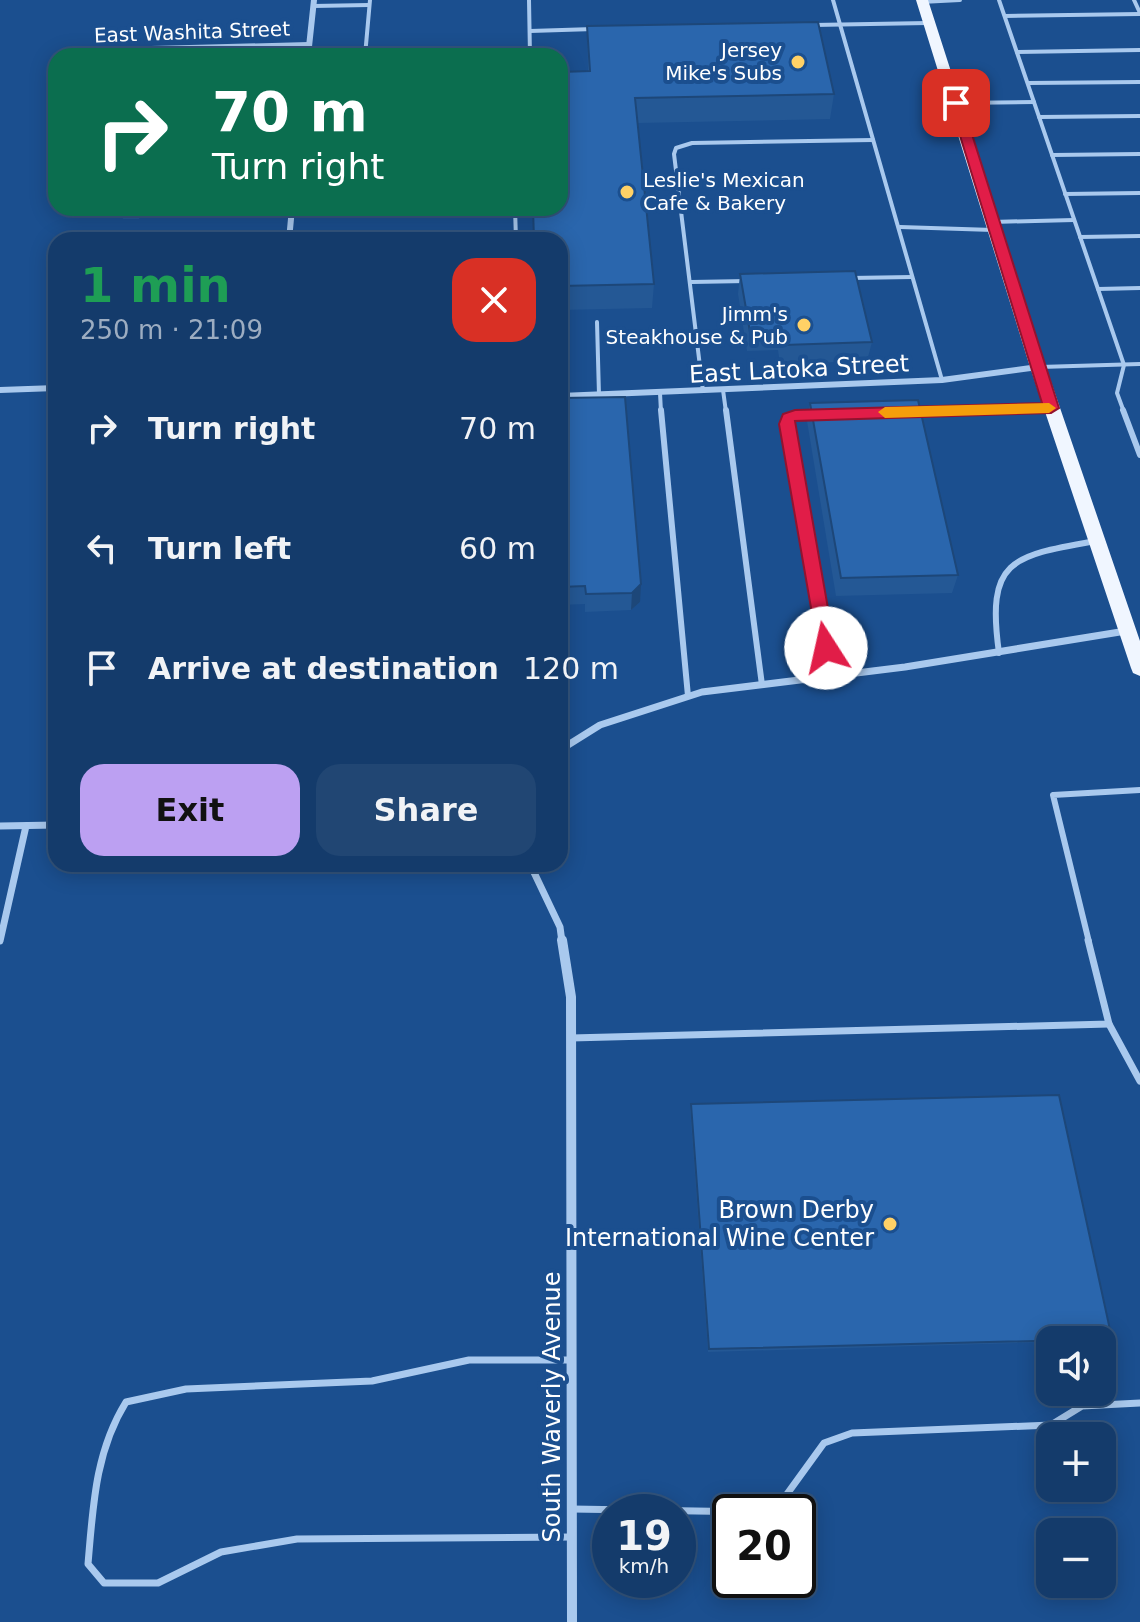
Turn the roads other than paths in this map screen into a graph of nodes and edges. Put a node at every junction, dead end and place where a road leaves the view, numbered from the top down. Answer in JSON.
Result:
{"nodes":[{"id":1,"x":529,"y":0,"type":"edge"},
{"id":2,"x":833,"y":0,"type":"edge"},
{"id":3,"x":960,"y":0,"type":"edge"},
{"id":4,"x":999,"y":0,"type":"edge"},
{"id":5,"x":1134,"y":0,"type":"edge"},
{"id":6,"x":921,"y":1,"type":"edge"},
{"id":7,"x":369,"y":2,"type":"edge"},
{"id":8,"x":313,"y":3,"type":"edge"},
{"id":9,"x":1140,"y":13,"type":"edge"},
{"id":10,"x":1005,"y":16,"type":"junction"},
{"id":11,"x":928,"y":23,"type":"junction"},
{"id":12,"x":840,"y":24,"type":"junction"},
{"id":13,"x":809,"y":25,"type":"edge"},
{"id":14,"x":607,"y":29,"type":"edge"},
{"id":15,"x":530,"y":31,"type":"junction"},
{"id":16,"x":309,"y":45,"type":"junction"},
{"id":17,"x":192,"y":48,"type":"edge"},
{"id":18,"x":309,"y":48,"type":"edge"},
{"id":19,"x":366,"y":48,"type":"edge"},
{"id":20,"x":530,"y":48,"type":"edge"},
{"id":21,"x":1140,"y":50,"type":"edge"},
{"id":22,"x":1017,"y":52,"type":"junction"},
{"id":23,"x":1140,"y":82,"type":"edge"},
{"id":24,"x":1028,"y":83,"type":"junction"},
{"id":25,"x":1034,"y":102,"type":"junction"},
{"id":26,"x":956,"y":103,"type":"junction"},
{"id":27,"x":1140,"y":116,"type":"edge"},
{"id":28,"x":1039,"y":117,"type":"junction"},
{"id":29,"x":873,"y":140,"type":"junction"},
{"id":30,"x":1140,"y":154,"type":"edge"},
{"id":31,"x":1052,"y":155,"type":"junction"},
{"id":32,"x":1140,"y":193,"type":"edge"},
{"id":33,"x":1065,"y":194,"type":"junction"},
{"id":34,"x":1074,"y":220,"type":"junction"},
{"id":35,"x":994,"y":226,"type":"junction"},
{"id":36,"x":900,"y":227,"type":"junction"},
{"id":37,"x":1140,"y":236,"type":"edge"},
{"id":38,"x":1080,"y":237,"type":"junction"},
{"id":39,"x":912,"y":277,"type":"junction"},
{"id":40,"x":849,"y":278,"type":"edge"},
{"id":41,"x":754,"y":281,"type":"edge"},
{"id":42,"x":691,"y":282,"type":"junction"},
{"id":43,"x":1140,"y":288,"type":"edge"},
{"id":44,"x":1098,"y":289,"type":"junction"},
{"id":45,"x":597,"y":322,"type":"dead end"},
{"id":46,"x":1140,"y":364,"type":"edge"},
{"id":47,"x":1124,"y":365,"type":"junction"},
{"id":48,"x":1038,"y":367,"type":"junction"},
{"id":49,"x":942,"y":380,"type":"junction"},
{"id":50,"x":48,"y":388,"type":"edge"},
{"id":51,"x":0,"y":390,"type":"edge"},
{"id":52,"x":723,"y":390,"type":"junction"},
{"id":53,"x":703,"y":391,"type":"junction"},
{"id":54,"x":660,"y":393,"type":"junction"},
{"id":55,"x":599,"y":395,"type":"junction"},
{"id":56,"x":568,"y":396,"type":"edge"},
{"id":57,"x":1051,"y":408,"type":"junction"},
{"id":58,"x":903,"y":412,"type":"edge"},
{"id":59,"x":826,"y":414,"type":"edge"},
{"id":60,"x":1137,"y":440,"type":"edge"},
{"id":61,"x":1140,"y":455,"type":"edge"},
{"id":62,"x":1097,"y":540,"type":"junction"},
{"id":63,"x":1128,"y":631,"type":"junction"},
{"id":64,"x":999,"y":653,"type":"junction"},
{"id":65,"x":1140,"y":668,"type":"edge"},
{"id":66,"x":831,"y":676,"type":"junction"},
{"id":67,"x":762,"y":685,"type":"junction"},
{"id":68,"x":688,"y":696,"type":"junction"},
{"id":69,"x":568,"y":745,"type":"edge"},
{"id":70,"x":1140,"y":790,"type":"edge"},
{"id":71,"x":48,"y":825,"type":"edge"},
{"id":72,"x":0,"y":826,"type":"edge"},
{"id":73,"x":26,"y":826,"type":"junction"},
{"id":74,"x":534,"y":872,"type":"edge"},
{"id":75,"x":0,"y":941,"type":"edge"},
{"id":76,"x":1109,"y":1024,"type":"junction"},
{"id":77,"x":571,"y":1038,"type":"junction"},
{"id":78,"x":1140,"y":1081,"type":"edge"},
{"id":79,"x":571,"y":1360,"type":"junction"},
{"id":80,"x":1140,"y":1403,"type":"edge"},
{"id":81,"x":787,"y":1494,"type":"edge"},
{"id":82,"x":572,"y":1509,"type":"junction"},
{"id":83,"x":712,"y":1511,"type":"edge"},
{"id":84,"x":572,"y":1537,"type":"junction"},
{"id":85,"x":572,"y":1622,"type":"edge"}],
"edges":[{"from":1,"to":15,"type":"lane"},
{"from":2,"to":12,"type":"lane"},
{"from":3,"to":6,"type":"lane"},
{"from":4,"to":10,"type":"lane"},
{"from":5,"to":9,"type":"lane"},
{"from":6,"to":11,"type":"main road"},
{"from":7,"to":8,"type":"lane"},
{"from":7,"to":19,"type":"lane"},
{"from":8,"to":16,"type":"street"},
{"from":9,"to":10,"type":"lane"},
{"from":10,"to":22,"type":"lane"},
{"from":11,"to":12,"type":"lane"},
{"from":11,"to":26,"type":"main road"},
{"from":12,"to":13,"type":"lane"},
{"from":12,"to":29,"type":"lane"},
{"from":14,"to":15,"type":"lane"},
{"from":15,"to":20,"type":"lane"},
{"from":16,"to":17,"type":"street","name":"East Washita Street"},
{"from":16,"to":18,"type":"street"},
{"from":21,"to":22,"type":"lane"},
{"from":22,"to":24,"type":"lane"},
{"from":23,"to":24,"type":"lane"},
{"from":24,"to":25,"type":"lane"},
{"from":25,"to":26,"type":"lane"},
{"from":25,"to":28,"type":"lane"},
{"from":26,"to":35,"type":"main road"},
{"from":27,"to":28,"type":"lane"},
{"from":28,"to":31,"type":"lane"},
{"from":29,"to":36,"type":"lane"},
{"from":29,"to":42,"type":"lane"},
{"from":30,"to":31,"type":"lane"},
{"from":31,"to":33,"type":"lane"},
{"from":32,"to":33,"type":"lane"},
{"from":33,"to":34,"type":"lane"},
{"from":34,"to":35,"type":"lane"},
{"from":34,"to":38,"type":"lane"},
{"from":35,"to":36,"type":"lane"},
{"from":35,"to":48,"type":"main road"},
{"from":36,"to":39,"type":"lane"},
{"from":37,"to":38,"type":"lane"},
{"from":38,"to":44,"type":"lane"},
{"from":39,"to":40,"type":"lane"},
{"from":39,"to":49,"type":"lane"},
{"from":41,"to":42,"type":"lane"},
{"from":42,"to":53,"type":"lane"},
{"from":43,"to":44,"type":"lane"},
{"from":44,"to":47,"type":"lane"},
{"from":45,"to":55,"type":"lane"},
{"from":46,"to":47,"type":"lane"},
{"from":47,"to":48,"type":"lane"},
{"from":47,"to":60,"type":"lane"},
{"from":48,"to":49,"type":"street","name":"East Latoka Street"},
{"from":48,"to":57,"type":"main road"},
{"from":49,"to":52,"type":"street","name":"East Latoka Street"},
{"from":50,"to":51,"type":"street"},
{"from":52,"to":53,"type":"street","name":"East Latoka Street"},
{"from":52,"to":67,"type":"lane"},
{"from":53,"to":54,"type":"street","name":"East Latoka Street"},
{"from":54,"to":55,"type":"street","name":"East Latoka Street"},
{"from":54,"to":68,"type":"lane"},
{"from":55,"to":56,"type":"street","name":"East Latoka Street"},
{"from":57,"to":58,"type":"lane"},
{"from":57,"to":62,"type":"main road"},
{"from":59,"to":66,"type":"lane"},
{"from":60,"to":61,"type":"lane"},
{"from":62,"to":63,"type":"main road"},
{"from":62,"to":64,"type":"lane"},
{"from":63,"to":64,"type":"street"},
{"from":63,"to":65,"type":"main road"},
{"from":64,"to":66,"type":"street"},
{"from":66,"to":67,"type":"street"},
{"from":67,"to":68,"type":"street"},
{"from":68,"to":69,"type":"street"},
{"from":70,"to":76,"type":"lane"},
{"from":71,"to":73,"type":"street"},
{"from":72,"to":73,"type":"street"},
{"from":73,"to":75,"type":"street"},
{"from":74,"to":77,"type":"street","name":"South Waverly Avenue"},
{"from":76,"to":77,"type":"lane"},
{"from":76,"to":78,"type":"lane"},
{"from":77,"to":79,"type":"street","name":"South Waverly Avenue"},
{"from":79,"to":82,"type":"street","name":"South Waverly Avenue"},
{"from":79,"to":84,"type":"lane"},
{"from":80,"to":81,"type":"lane"},
{"from":82,"to":83,"type":"lane"},
{"from":82,"to":84,"type":"street","name":"South Waverly Avenue"},
{"from":84,"to":85,"type":"street","name":"South Waverly Avenue"}]}
